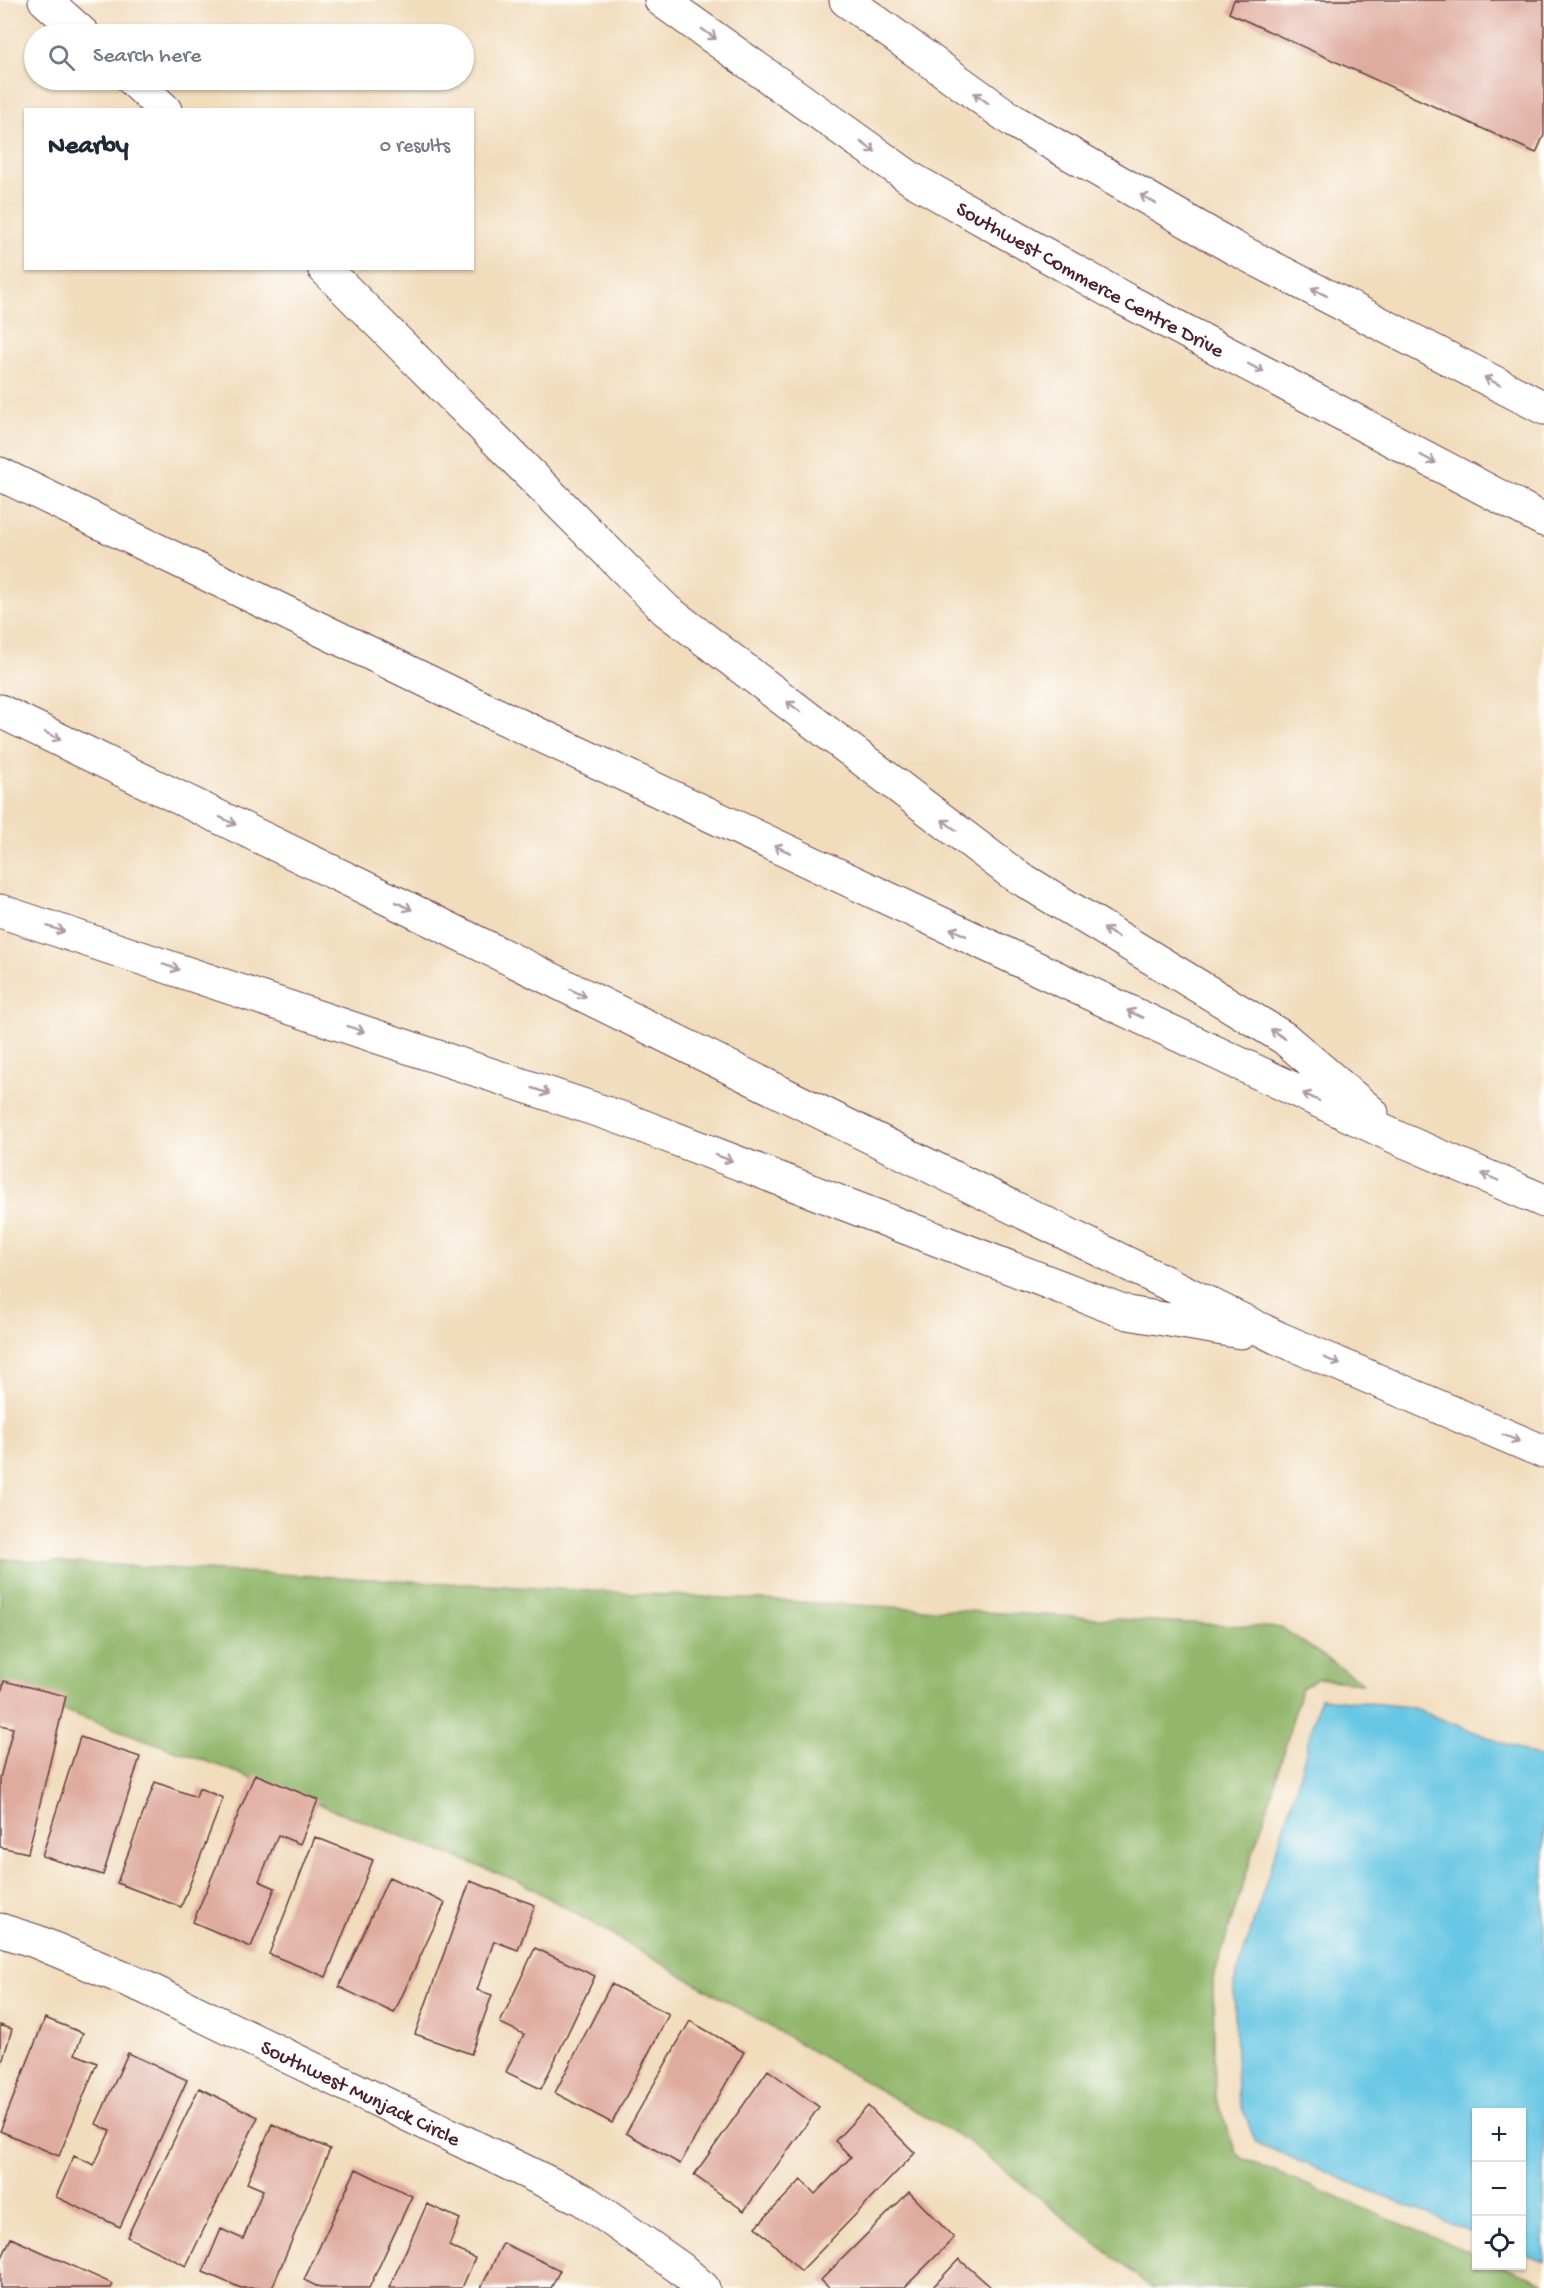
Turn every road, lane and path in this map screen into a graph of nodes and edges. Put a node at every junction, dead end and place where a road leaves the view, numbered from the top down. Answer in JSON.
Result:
{"nodes":[{"id":1,"x":45,"y":0,"type":"edge"},
{"id":2,"x":661,"y":0,"type":"edge"},
{"id":3,"x":846,"y":0,"type":"edge"},
{"id":4,"x":73,"y":24,"type":"edge"},
{"id":5,"x":144,"y":90,"type":"edge"},
{"id":6,"x":163,"y":108,"type":"edge"},
{"id":7,"x":326,"y":270,"type":"edge"},
{"id":8,"x":1544,"y":408,"type":"edge"},
{"id":9,"x":0,"y":474,"type":"edge"},
{"id":10,"x":1544,"y":520,"type":"edge"},
{"id":11,"x":0,"y":711,"type":"edge"},
{"id":12,"x":0,"y":911,"type":"edge"},
{"id":13,"x":1402,"y":1140,"type":"junction"},
{"id":14,"x":1544,"y":1201,"type":"edge"},
{"id":15,"x":1278,"y":1338,"type":"junction"},
{"id":16,"x":1544,"y":1452,"type":"edge"},
{"id":17,"x":0,"y":1930,"type":"edge"},
{"id":18,"x":704,"y":2288,"type":"edge"}],
"edges":[{"from":1,"to":4,"type":"main road"},
{"from":2,"to":10,"type":"main road","name":"Southwest Commerce Centre Drive","one_way":true},
{"from":8,"to":3,"type":"main road","one_way":true},
{"from":5,"to":6,"type":"main road"},
{"from":13,"to":7,"type":"main road","one_way":true},
{"from":13,"to":9,"type":"main road","one_way":true},
{"from":11,"to":15,"type":"main road","one_way":true},
{"from":12,"to":15,"type":"main road","one_way":true},
{"from":14,"to":13,"type":"main road","one_way":true},
{"from":15,"to":16,"type":"main road","one_way":true},
{"from":17,"to":18,"type":"main road","name":"Southwest Munjack Circle"}]}
